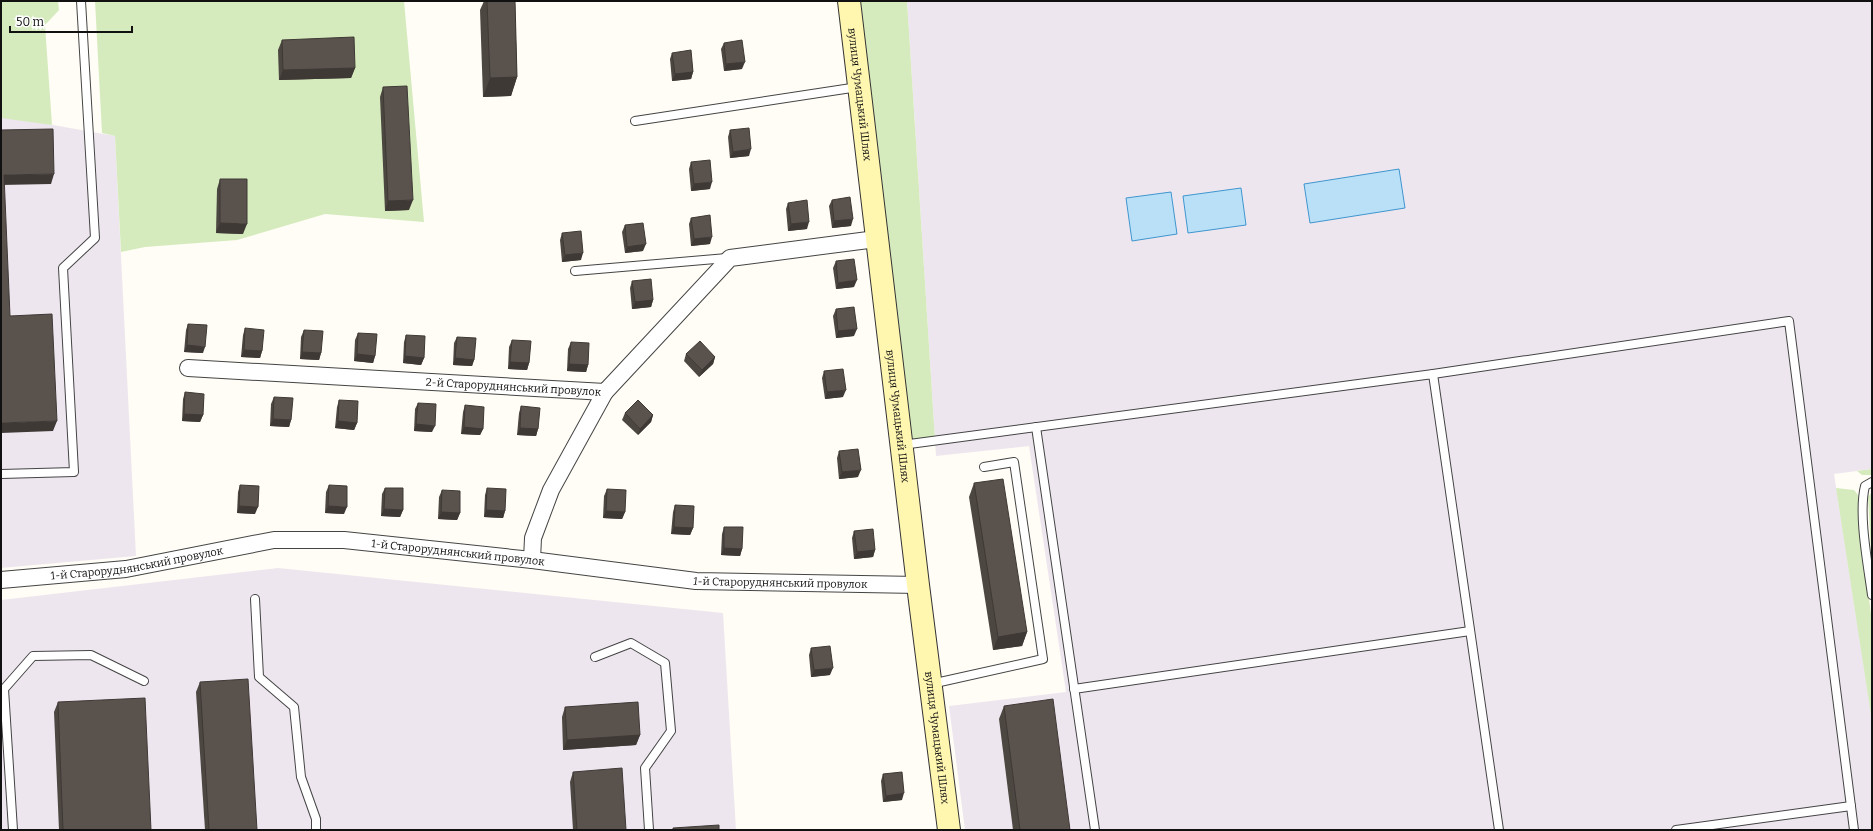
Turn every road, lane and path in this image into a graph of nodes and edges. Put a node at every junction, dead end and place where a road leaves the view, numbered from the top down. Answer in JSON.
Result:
{"nodes":[{"id":1,"x":81,"y":1,"type":"edge"},
{"id":2,"x":849,"y":1,"type":"edge"},
{"id":3,"x":859,"y":87,"type":"junction"},
{"id":4,"x":635,"y":121,"type":"dead end"},
{"id":5,"x":876,"y":239,"type":"junction"},
{"id":6,"x":730,"y":258,"type":"junction"},
{"id":7,"x":575,"y":271,"type":"dead end"},
{"id":8,"x":188,"y":368,"type":"dead end"},
{"id":9,"x":1433,"y":374,"type":"junction"},
{"id":10,"x":604,"y":392,"type":"junction"},
{"id":11,"x":1036,"y":427,"type":"junction"},
{"id":12,"x":902,"y":445,"type":"junction"},
{"id":13,"x":984,"y":467,"type":"dead end"},
{"id":14,"x":1,"y":474,"type":"edge"},
{"id":15,"x":1872,"y":482,"type":"edge"},
{"id":16,"x":532,"y":560,"type":"junction"},
{"id":17,"x":1,"y":580,"type":"edge"},
{"id":18,"x":918,"y":585,"type":"junction"},
{"id":19,"x":1872,"y":595,"type":"edge"},
{"id":20,"x":255,"y":599,"type":"dead end"},
{"id":21,"x":1470,"y":631,"type":"junction"},
{"id":22,"x":595,"y":657,"type":"dead end"},
{"id":23,"x":144,"y":681,"type":"dead end"},
{"id":24,"x":931,"y":684,"type":"junction"},
{"id":25,"x":1074,"y":689,"type":"junction"},
{"id":26,"x":1851,"y":806,"type":"junction"},
{"id":27,"x":13,"y":830,"type":"edge"},
{"id":28,"x":316,"y":830,"type":"edge"},
{"id":29,"x":649,"y":830,"type":"edge"},
{"id":30,"x":949,"y":830,"type":"edge"},
{"id":31,"x":1095,"y":830,"type":"edge"},
{"id":32,"x":1499,"y":830,"type":"edge"},
{"id":33,"x":1676,"y":830,"type":"edge"},
{"id":34,"x":1854,"y":830,"type":"edge"}],
"edges":[{"from":1,"to":14,"type":"lane"},
{"from":2,"to":3,"type":"street","name":"вулиця Чумацький Шлях"},
{"from":3,"to":4,"type":"lane"},
{"from":3,"to":5,"type":"street","name":"вулиця Чумацький Шлях"},
{"from":5,"to":6,"type":"street"},
{"from":5,"to":12,"type":"street","name":"вулиця Чумацький Шлях"},
{"from":6,"to":7,"type":"lane"},
{"from":6,"to":10,"type":"street","name":"2-й Староруднянський провулок"},
{"from":8,"to":10,"type":"street","name":"2-й Староруднянський провулок"},
{"from":9,"to":11,"type":"lane"},
{"from":9,"to":21,"type":"lane"},
{"from":9,"to":26,"type":"lane"},
{"from":10,"to":16,"type":"street"},
{"from":11,"to":12,"type":"lane"},
{"from":11,"to":25,"type":"lane"},
{"from":12,"to":18,"type":"street","name":"вулиця Чумацький Шлях"},
{"from":13,"to":24,"type":"lane"},
{"from":15,"to":19,"type":"lane"},
{"from":16,"to":17,"type":"street","name":"1-й Староруднянський провулок"},
{"from":16,"to":18,"type":"street","name":"1-й Староруднянський провулок"},
{"from":18,"to":24,"type":"street","name":"вулиця Чумацький Шлях"},
{"from":20,"to":28,"type":"lane"},
{"from":21,"to":25,"type":"lane"},
{"from":21,"to":32,"type":"lane"},
{"from":22,"to":29,"type":"lane"},
{"from":23,"to":27,"type":"lane"},
{"from":24,"to":30,"type":"street","name":"вулиця Чумацький Шлях"},
{"from":25,"to":31,"type":"lane"},
{"from":26,"to":33,"type":"lane"},
{"from":26,"to":34,"type":"lane"}]}
